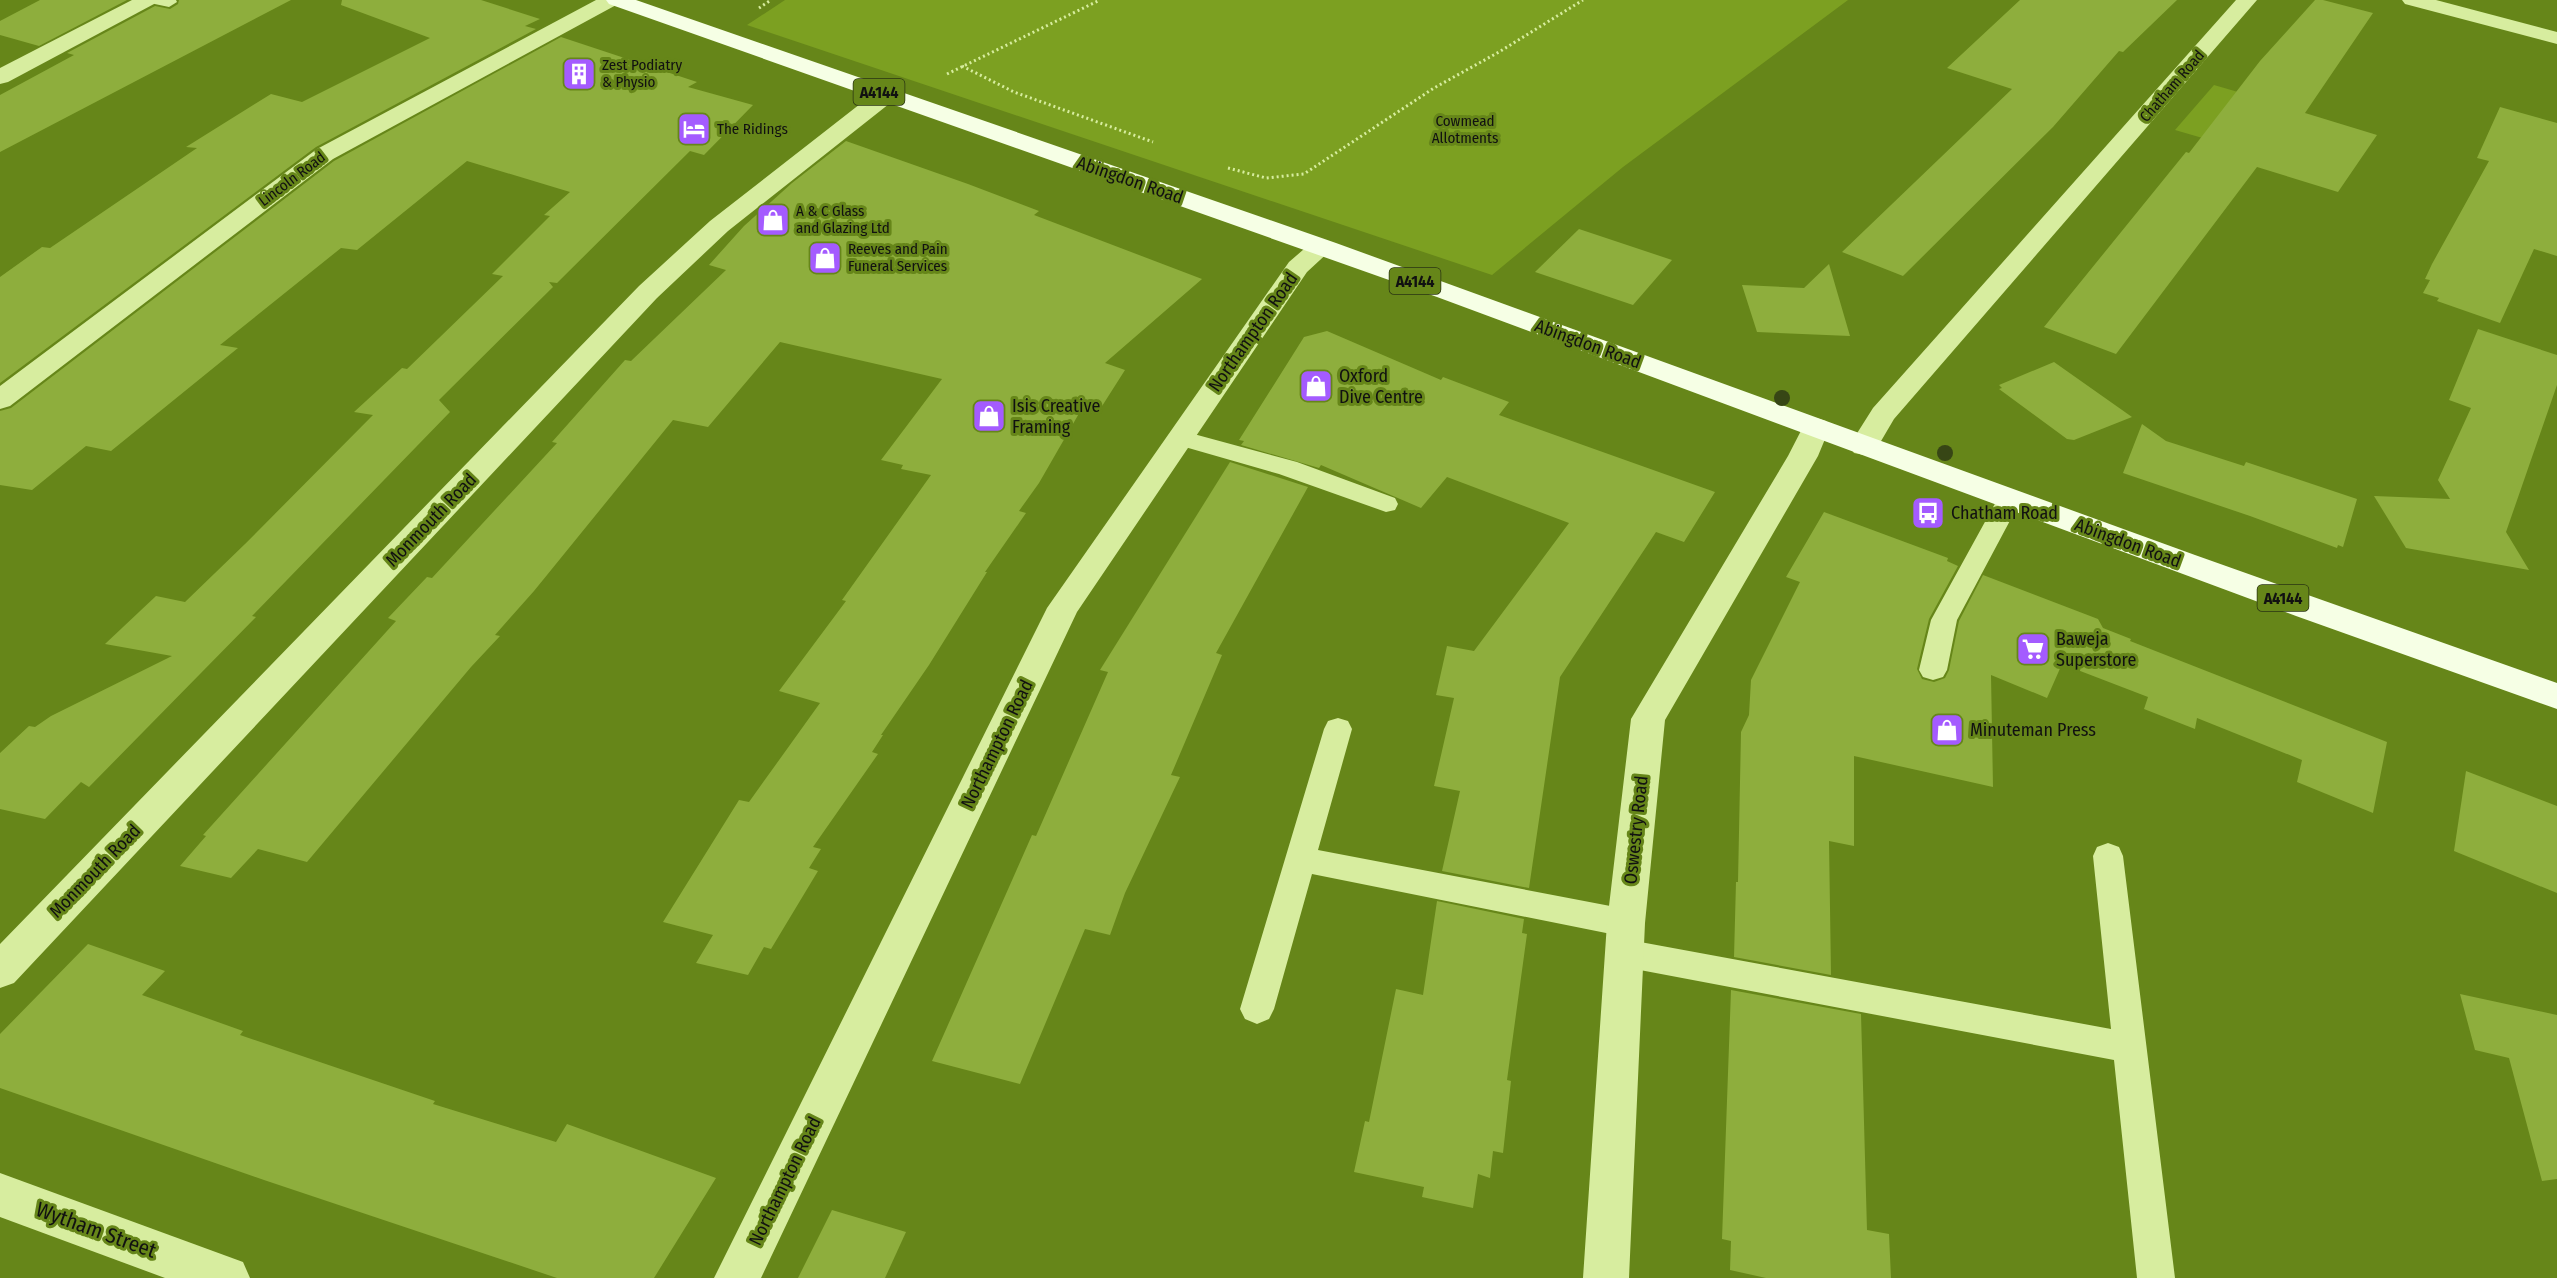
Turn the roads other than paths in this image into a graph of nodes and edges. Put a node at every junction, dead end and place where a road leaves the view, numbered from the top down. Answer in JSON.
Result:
{"nodes":[{"id":1,"x":147,"y":0,"type":"edge"},
{"id":2,"x":613,"y":0,"type":"edge"},
{"id":3,"x":2247,"y":0,"type":"edge"},
{"id":4,"x":2412,"y":0,"type":"edge"},
{"id":5,"x":2470,"y":8,"type":"edge"},
{"id":6,"x":2557,"y":38,"type":"edge"},
{"id":7,"x":0,"y":78,"type":"edge"},
{"id":8,"x":886,"y":95,"type":"junction"},
{"id":9,"x":1320,"y":248,"type":"junction"},
{"id":10,"x":0,"y":400,"type":"edge"},
{"id":11,"x":1816,"y":427,"type":"junction"},
{"id":12,"x":1179,"y":438,"type":"junction"},
{"id":13,"x":1864,"y":446,"type":"junction"},
{"id":14,"x":2009,"y":500,"type":"junction"},
{"id":15,"x":1386,"y":504,"type":"dead end"},
{"id":16,"x":1933,"y":670,"type":"dead end"},
{"id":17,"x":2557,"y":696,"type":"edge"},
{"id":18,"x":1338,"y":729,"type":"dead end"},
{"id":19,"x":2108,"y":856,"type":"dead end"},
{"id":20,"x":1301,"y":859,"type":"junction"},
{"id":21,"x":1625,"y":938,"type":"junction"},
{"id":22,"x":0,"y":971,"type":"edge"},
{"id":23,"x":1257,"y":1009,"type":"dead end"},
{"id":24,"x":2130,"y":1048,"type":"junction"},
{"id":25,"x":0,"y":1195,"type":"edge"},
{"id":26,"x":226,"y":1278,"type":"edge"},
{"id":27,"x":737,"y":1278,"type":"edge"},
{"id":28,"x":1606,"y":1278,"type":"edge"},
{"id":29,"x":2156,"y":1278,"type":"edge"}],
"edges":[{"from":1,"to":7,"type":"street"},
{"from":2,"to":8,"type":"main road","name":"Abingdon Road","number":"A4144"},
{"from":2,"to":10,"type":"street","name":"Lincoln Road"},
{"from":3,"to":13,"type":"street","name":"Chatham Road"},
{"from":4,"to":5,"type":"street"},
{"from":5,"to":6,"type":"street"},
{"from":8,"to":9,"type":"main road","name":"Abingdon Road","number":"A4144"},
{"from":8,"to":22,"type":"street","name":"Monmouth Road"},
{"from":9,"to":11,"type":"main road","name":"Abingdon Road","number":"A4144"},
{"from":9,"to":12,"type":"street","name":"Northampton Road"},
{"from":11,"to":13,"type":"main road","name":"Abingdon Road","number":"A4144"},
{"from":11,"to":21,"type":"street","name":"Oswestry Road"},
{"from":12,"to":15,"type":"lane"},
{"from":12,"to":27,"type":"street","name":"Northampton Road"},
{"from":13,"to":14,"type":"main road","name":"Abingdon Road","number":"A4144"},
{"from":14,"to":16,"type":"lane"},
{"from":14,"to":17,"type":"main road","name":"Abingdon Road","number":"A4144"},
{"from":18,"to":20,"type":"lane"},
{"from":19,"to":24,"type":"lane"},
{"from":20,"to":21,"type":"lane"},
{"from":20,"to":23,"type":"lane"},
{"from":21,"to":24,"type":"lane"},
{"from":21,"to":28,"type":"street","name":"Oswestry Road"},
{"from":24,"to":29,"type":"lane"},
{"from":25,"to":26,"type":"street","name":"Wytham Street"}]}
